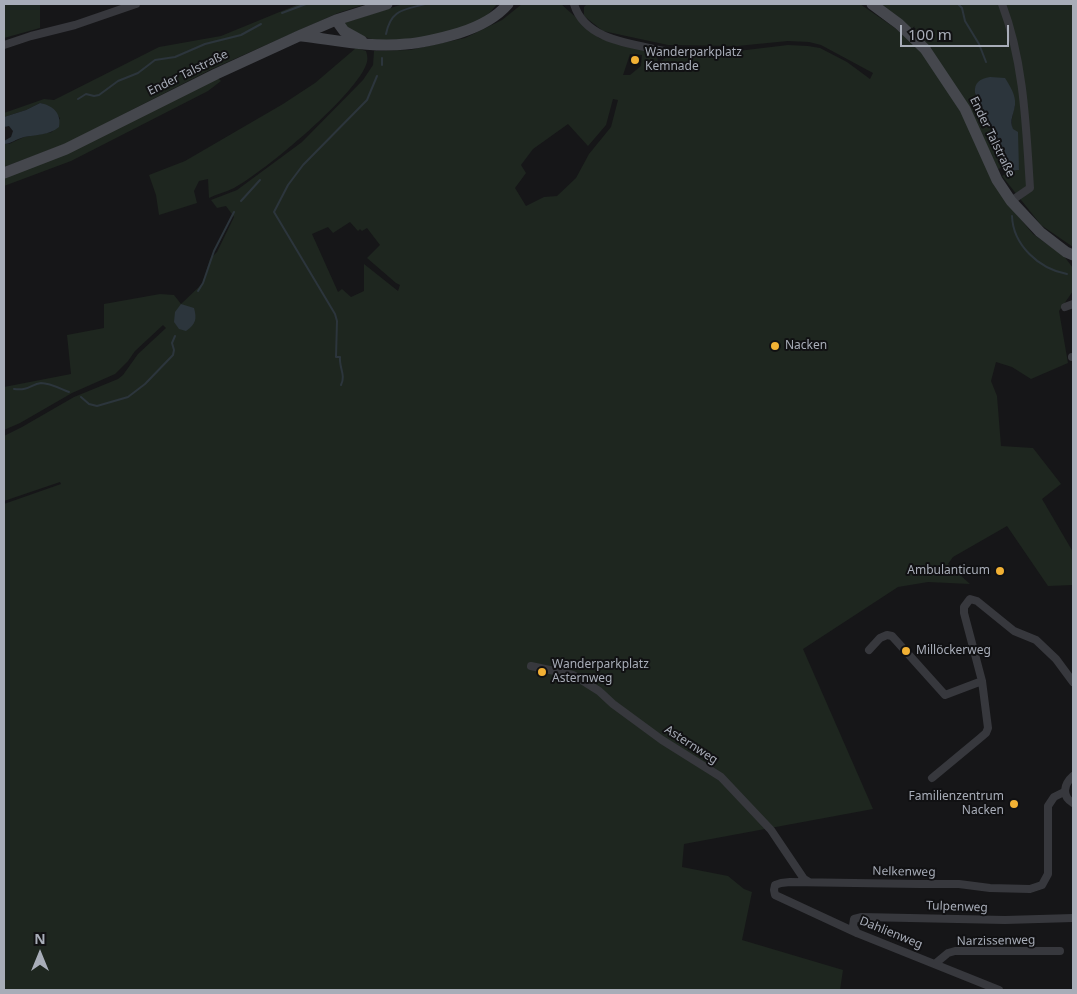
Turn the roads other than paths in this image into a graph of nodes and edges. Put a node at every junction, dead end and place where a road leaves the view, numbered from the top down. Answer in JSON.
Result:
{"nodes":[{"id":1,"x":136,"y":4,"type":"edge"},
{"id":2,"x":386,"y":4,"type":"edge"},
{"id":3,"x":508,"y":4,"type":"edge"},
{"id":4,"x":574,"y":4,"type":"edge"},
{"id":5,"x":872,"y":4,"type":"edge"},
{"id":6,"x":1002,"y":4,"type":"edge"},
{"id":7,"x":336,"y":20,"type":"junction"},
{"id":8,"x":301,"y":35,"type":"junction"},
{"id":9,"x":368,"y":44,"type":"junction"},
{"id":10,"x":4,"y":45,"type":"edge"},
{"id":11,"x":665,"y":51,"type":"dead end"},
{"id":12,"x":4,"y":173,"type":"edge"},
{"id":13,"x":1011,"y":201,"type":"junction"},
{"id":14,"x":1073,"y":255,"type":"edge"},
{"id":15,"x":1073,"y":304,"type":"edge"},
{"id":16,"x":1065,"y":307,"type":"dead end"},
{"id":17,"x":869,"y":650,"type":"dead end"},
{"id":18,"x":531,"y":666,"type":"dead end"},
{"id":19,"x":982,"y":681,"type":"junction"},
{"id":20,"x":1073,"y":682,"type":"edge"},
{"id":21,"x":1073,"y":776,"type":"edge"},
{"id":22,"x":932,"y":778,"type":"dead end"},
{"id":23,"x":1064,"y":792,"type":"junction"},
{"id":24,"x":1073,"y":803,"type":"edge"},
{"id":25,"x":809,"y":882,"type":"junction"},
{"id":26,"x":775,"y":895,"type":"joint"},
{"id":27,"x":1073,"y":918,"type":"edge"},
{"id":28,"x":857,"y":932,"type":"junction"},
{"id":29,"x":1060,"y":952,"type":"dead end"},
{"id":30,"x":936,"y":963,"type":"junction"},
{"id":31,"x":999,"y":990,"type":"edge"}],
"edges":[{"from":1,"to":10,"type":"street"},
{"from":2,"to":7,"type":"main road","name":"Ender Talstraße"},
{"from":3,"to":9,"type":"main road"},
{"from":4,"to":11,"type":"street"},
{"from":5,"to":13,"type":"main road","name":"Ender Talstraße"},
{"from":6,"to":13,"type":"street"},
{"from":7,"to":8,"type":"main road","name":"Ender Talstraße"},
{"from":7,"to":9,"type":"main road"},
{"from":8,"to":9,"type":"main road"},
{"from":8,"to":12,"type":"main road","name":"Ender Talstraße"},
{"from":13,"to":14,"type":"main road","name":"Ender Talstraße"},
{"from":15,"to":16,"type":"street"},
{"from":17,"to":19,"type":"street"},
{"from":18,"to":25,"type":"street","name":"Asternweg"},
{"from":19,"to":20,"type":"street"},
{"from":19,"to":22,"type":"street"},
{"from":21,"to":23,"type":"street"},
{"from":23,"to":24,"type":"street"},
{"from":23,"to":25,"type":"street","name":"Nelkenweg"},
{"from":25,"to":26,"type":"street","name":"Nelkenweg"},
{"from":26,"to":28,"type":"street","name":"Dahlienweg"},
{"from":27,"to":28,"type":"street","name":"Tulpenweg"},
{"from":28,"to":30,"type":"street","name":"Dahlienweg"},
{"from":29,"to":30,"type":"street","name":"Narzissenweg"},
{"from":30,"to":31,"type":"street","name":"Dahlienweg"}]}
